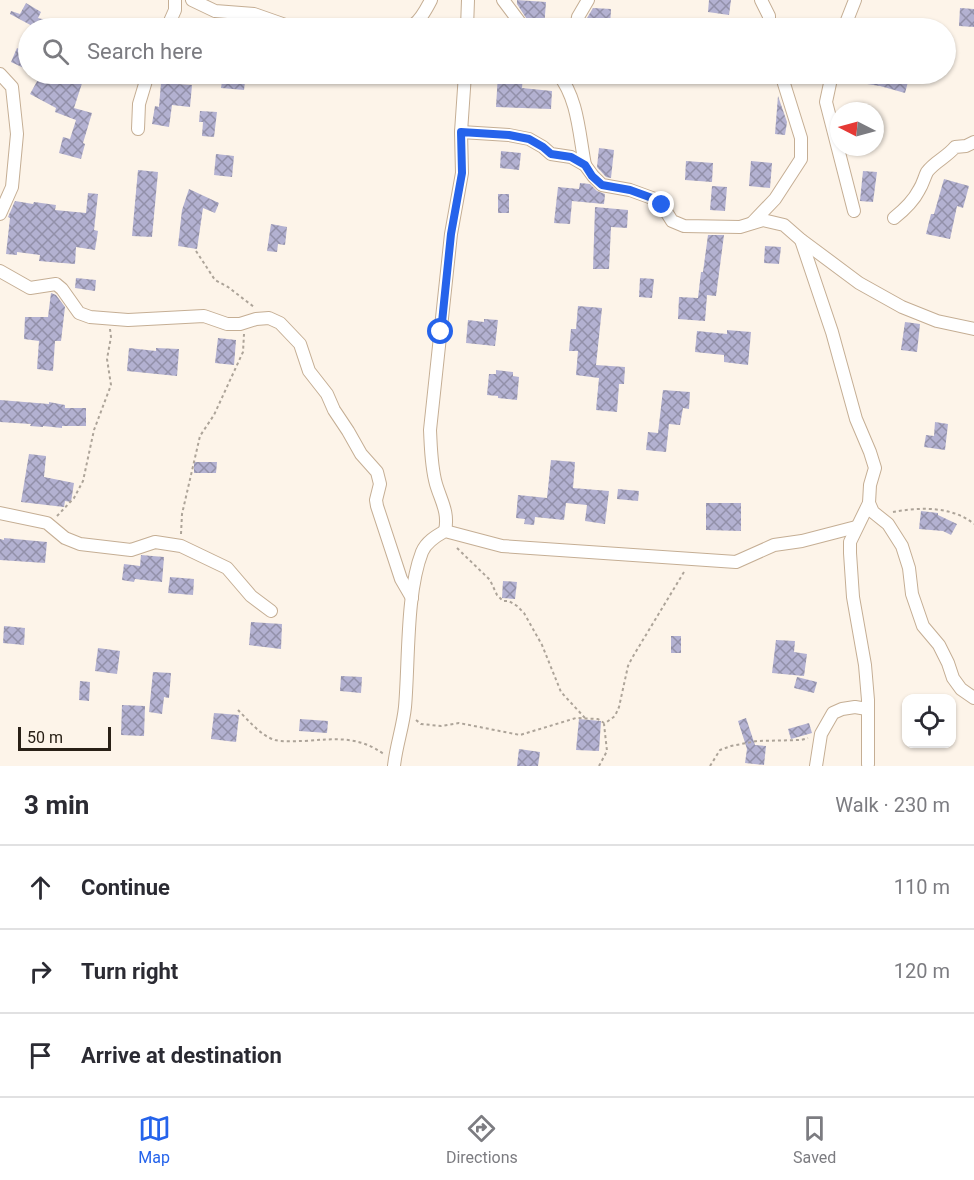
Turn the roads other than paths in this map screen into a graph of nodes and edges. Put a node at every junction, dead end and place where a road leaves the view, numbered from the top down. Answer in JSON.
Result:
{"nodes":[{"id":1,"x":176,"y":0,"type":"edge"},
{"id":2,"x":192,"y":0,"type":"edge"},
{"id":3,"x":431,"y":0,"type":"edge"},
{"id":4,"x":468,"y":0,"type":"edge"},
{"id":5,"x":503,"y":0,"type":"edge"},
{"id":6,"x":588,"y":0,"type":"edge"},
{"id":7,"x":761,"y":0,"type":"edge"},
{"id":8,"x":855,"y":0,"type":"edge"},
{"id":9,"x":171,"y":18,"type":"edge"},
{"id":10,"x":265,"y":18,"type":"edge"},
{"id":11,"x":422,"y":18,"type":"edge"},
{"id":12,"x":467,"y":18,"type":"edge"},
{"id":13,"x":517,"y":18,"type":"edge"},
{"id":14,"x":579,"y":18,"type":"edge"},
{"id":15,"x":769,"y":18,"type":"edge"},
{"id":16,"x":848,"y":18,"type":"edge"},
{"id":17,"x":0,"y":74,"type":"edge"},
{"id":18,"x":145,"y":84,"type":"edge"},
{"id":19,"x":464,"y":84,"type":"edge"},
{"id":20,"x":569,"y":84,"type":"edge"},
{"id":21,"x":784,"y":84,"type":"edge"},
{"id":22,"x":830,"y":84,"type":"edge"},
{"id":23,"x":138,"y":129,"type":"dead end"},
{"id":24,"x":461,"y":132,"type":"junction"},
{"id":25,"x":974,"y":142,"type":"edge"},
{"id":26,"x":585,"y":165,"type":"junction"},
{"id":27,"x":854,"y":211,"type":"dead end"},
{"id":28,"x":0,"y":214,"type":"edge"},
{"id":29,"x":894,"y":218,"type":"dead end"},
{"id":30,"x":751,"y":224,"type":"junction"},
{"id":31,"x":800,"y":239,"type":"junction"},
{"id":32,"x":0,"y":271,"type":"edge"},
{"id":33,"x":974,"y":328,"type":"edge"},
{"id":34,"x":869,"y":503,"type":"junction"},
{"id":35,"x":0,"y":513,"type":"edge"},
{"id":36,"x":856,"y":527,"type":"junction"},
{"id":37,"x":441,"y":533,"type":"junction"},
{"id":38,"x":412,"y":598,"type":"junction"},
{"id":39,"x":271,"y":611,"type":"dead end"},
{"id":40,"x":974,"y":698,"type":"edge"},
{"id":41,"x":867,"y":710,"type":"junction"},
{"id":42,"x":394,"y":764,"type":"edge"},
{"id":43,"x":868,"y":764,"type":"dead end"},
{"id":44,"x":816,"y":766,"type":"edge"}],
"edges":[{"from":1,"to":9,"type":"street"},
{"from":2,"to":10,"type":"street"},
{"from":3,"to":11,"type":"street"},
{"from":4,"to":12,"type":"street"},
{"from":5,"to":13,"type":"street"},
{"from":6,"to":14,"type":"street"},
{"from":7,"to":15,"type":"street"},
{"from":8,"to":16,"type":"street"},
{"from":17,"to":28,"type":"street"},
{"from":18,"to":23,"type":"street"},
{"from":19,"to":24,"type":"street"},
{"from":20,"to":26,"type":"street"},
{"from":21,"to":30,"type":"street"},
{"from":22,"to":27,"type":"street"},
{"from":24,"to":26,"type":"street"},
{"from":24,"to":37,"type":"street"},
{"from":25,"to":29,"type":"street"},
{"from":26,"to":30,"type":"street"},
{"from":30,"to":31,"type":"street"},
{"from":31,"to":33,"type":"street"},
{"from":31,"to":34,"type":"street"},
{"from":32,"to":38,"type":"street"},
{"from":34,"to":36,"type":"street"},
{"from":34,"to":40,"type":"street"},
{"from":35,"to":39,"type":"street"},
{"from":36,"to":37,"type":"street"},
{"from":36,"to":41,"type":"street"},
{"from":37,"to":38,"type":"street"},
{"from":38,"to":42,"type":"street"},
{"from":41,"to":43,"type":"street"},
{"from":41,"to":44,"type":"street"}]}
